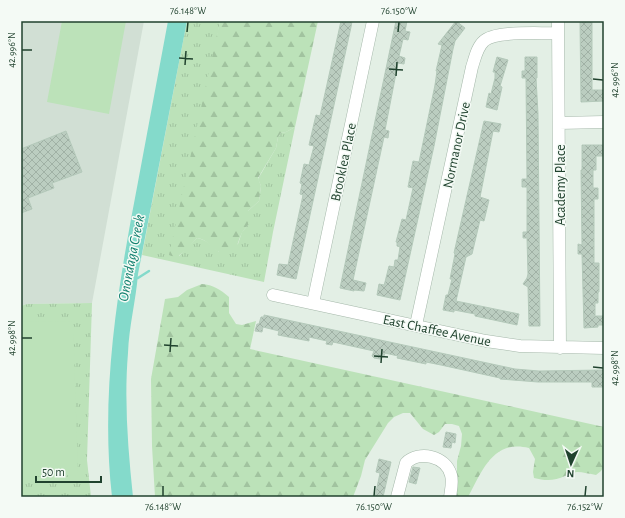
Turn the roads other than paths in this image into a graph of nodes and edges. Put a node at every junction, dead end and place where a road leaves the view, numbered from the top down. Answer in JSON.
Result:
{"nodes":[{"id":1,"x":373,"y":21,"type":"edge"},
{"id":2,"x":558,"y":21,"type":"edge"},
{"id":3,"x":558,"y":34,"type":"junction"},
{"id":4,"x":604,"y":122,"type":"edge"},
{"id":5,"x":559,"y":123,"type":"junction"},
{"id":6,"x":273,"y":295,"type":"dead end"},
{"id":7,"x":313,"y":303,"type":"junction"},
{"id":8,"x":416,"y":325,"type":"junction"},
{"id":9,"x":560,"y":348,"type":"junction"},
{"id":10,"x":604,"y":348,"type":"edge"},
{"id":11,"x":397,"y":497,"type":"edge"},
{"id":12,"x":450,"y":497,"type":"edge"}],
"edges":[{"from":1,"to":7,"type":"street","name":"Brooklea Place"},
{"from":2,"to":3,"type":"street","name":"Academy Place"},
{"from":3,"to":5,"type":"street","name":"Academy Place"},
{"from":3,"to":8,"type":"street","name":"Normanor Drive"},
{"from":4,"to":5,"type":"street"},
{"from":5,"to":9,"type":"street","name":"Academy Place"},
{"from":6,"to":7,"type":"street","name":"East Chaffee Avenue"},
{"from":7,"to":8,"type":"street","name":"East Chaffee Avenue"},
{"from":8,"to":9,"type":"street","name":"East Chaffee Avenue"},
{"from":9,"to":10,"type":"street","name":"East Chaffee Avenue"},
{"from":11,"to":12,"type":"street"}]}
